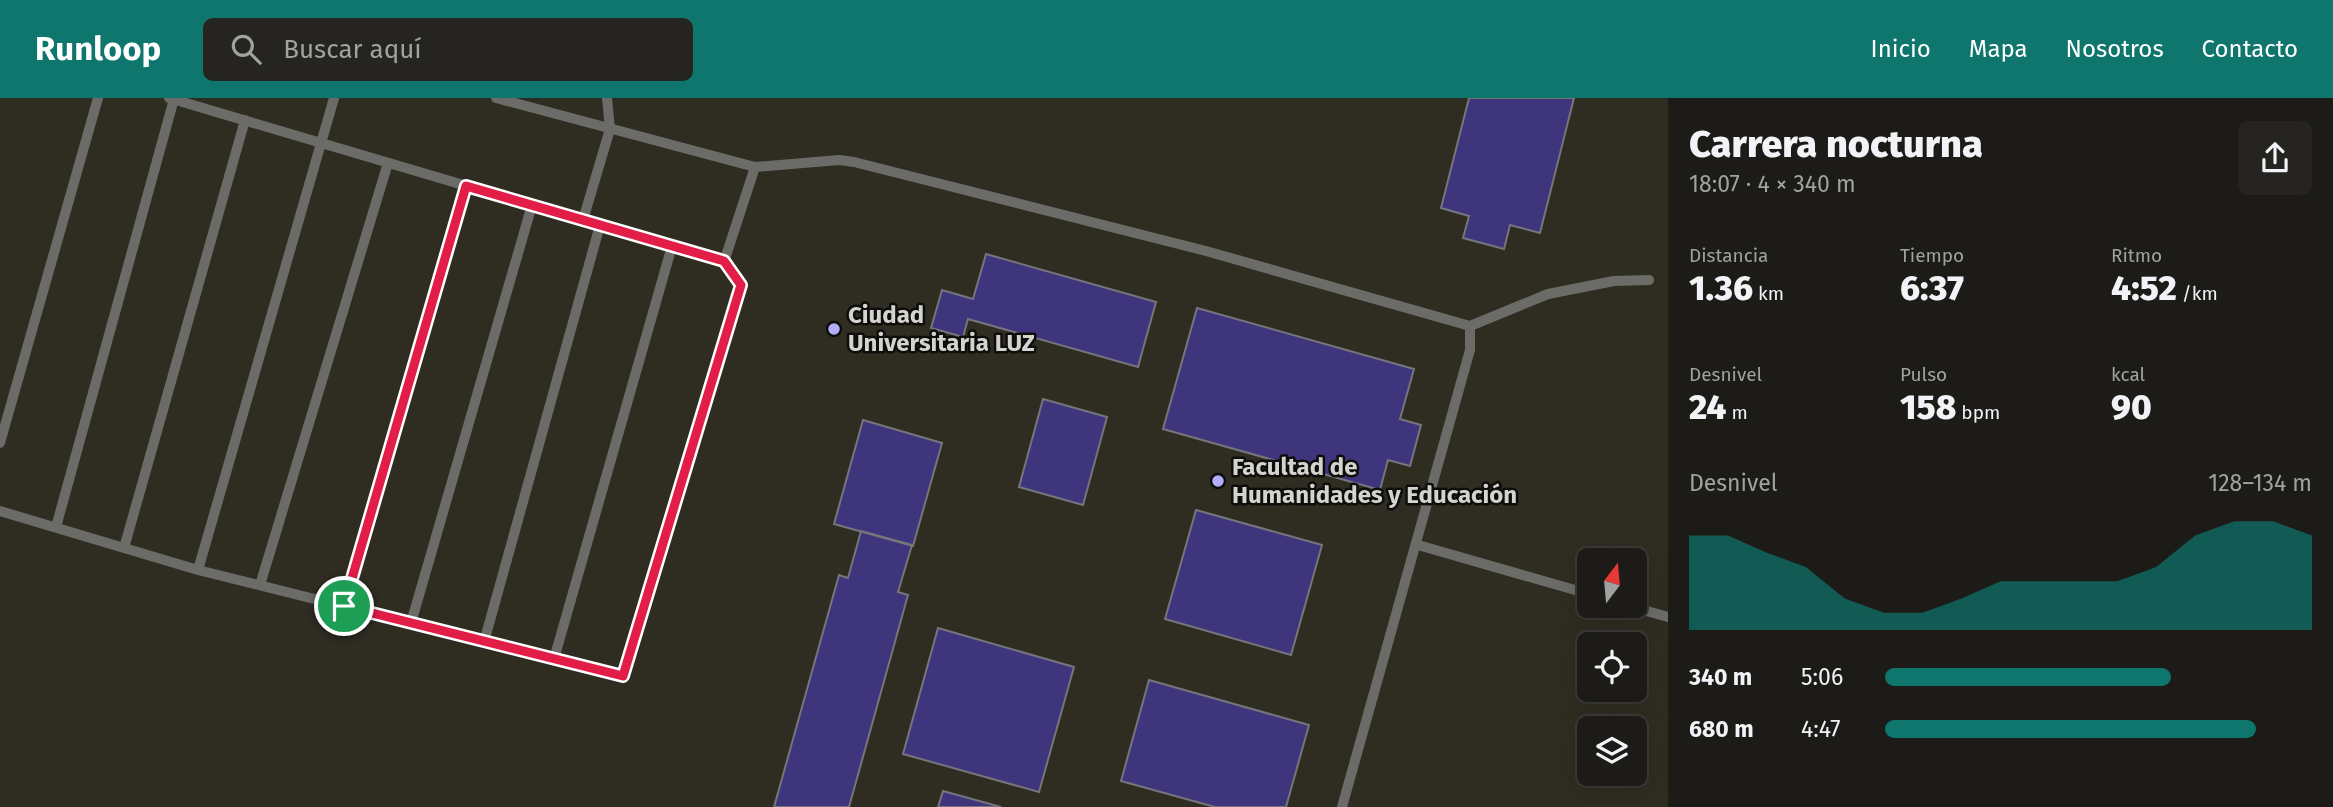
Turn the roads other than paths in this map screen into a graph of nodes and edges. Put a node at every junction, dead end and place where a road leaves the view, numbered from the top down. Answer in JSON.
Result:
{"nodes":[{"id":1,"x":98,"y":98,"type":"edge"},
{"id":2,"x":334,"y":98,"type":"edge"},
{"id":3,"x":496,"y":98,"type":"edge"},
{"id":4,"x":607,"y":98,"type":"edge"},
{"id":5,"x":171,"y":99,"type":"edge"},
{"id":6,"x":245,"y":120,"type":"junction"},
{"id":7,"x":610,"y":129,"type":"junction"},
{"id":8,"x":321,"y":142,"type":"junction"},
{"id":9,"x":388,"y":163,"type":"junction"},
{"id":10,"x":755,"y":167,"type":"junction"},
{"id":11,"x":466,"y":186,"type":"junction"},
{"id":12,"x":532,"y":205,"type":"junction"},
{"id":13,"x":583,"y":220,"type":"junction"},
{"id":14,"x":600,"y":225,"type":"junction"},
{"id":15,"x":672,"y":246,"type":"junction"},
{"id":16,"x":724,"y":261,"type":"junction"},
{"id":17,"x":1648,"y":280,"type":"dead end"},
{"id":18,"x":1470,"y":326,"type":"junction"},
{"id":19,"x":0,"y":443,"type":"edge"},
{"id":20,"x":0,"y":511,"type":"edge"},
{"id":21,"x":56,"y":527,"type":"junction"},
{"id":22,"x":1418,"y":545,"type":"junction"},
{"id":23,"x":124,"y":548,"type":"junction"},
{"id":24,"x":198,"y":570,"type":"junction"},
{"id":25,"x":260,"y":585,"type":"junction"},
{"id":26,"x":1577,"y":591,"type":"edge"},
{"id":27,"x":344,"y":606,"type":"junction"},
{"id":28,"x":1647,"y":611,"type":"edge"},
{"id":29,"x":1668,"y":617,"type":"edge"},
{"id":30,"x":411,"y":623,"type":"junction"},
{"id":31,"x":484,"y":642,"type":"junction"},
{"id":32,"x":554,"y":659,"type":"junction"},
{"id":33,"x":1342,"y":807,"type":"edge"}],
"edges":[{"from":1,"to":19,"type":"lane"},
{"from":2,"to":8,"type":"lane"},
{"from":3,"to":7,"type":"lane"},
{"from":4,"to":7,"type":"lane"},
{"from":5,"to":6,"type":"lane"},
{"from":5,"to":21,"type":"lane"},
{"from":6,"to":8,"type":"lane"},
{"from":6,"to":23,"type":"lane"},
{"from":7,"to":10,"type":"lane"},
{"from":7,"to":13,"type":"lane"},
{"from":8,"to":9,"type":"lane"},
{"from":8,"to":24,"type":"lane"},
{"from":9,"to":11,"type":"lane"},
{"from":9,"to":25,"type":"lane"},
{"from":10,"to":16,"type":"lane"},
{"from":10,"to":18,"type":"lane"},
{"from":11,"to":12,"type":"lane"},
{"from":11,"to":27,"type":"lane"},
{"from":12,"to":13,"type":"lane"},
{"from":12,"to":30,"type":"lane"},
{"from":13,"to":14,"type":"lane"},
{"from":14,"to":15,"type":"lane"},
{"from":14,"to":31,"type":"lane"},
{"from":15,"to":16,"type":"lane"},
{"from":15,"to":32,"type":"lane"},
{"from":16,"to":32,"type":"lane"},
{"from":17,"to":18,"type":"lane"},
{"from":18,"to":22,"type":"lane"},
{"from":20,"to":21,"type":"lane"},
{"from":21,"to":23,"type":"lane"},
{"from":22,"to":26,"type":"lane"},
{"from":22,"to":33,"type":"lane"},
{"from":23,"to":24,"type":"lane"},
{"from":24,"to":25,"type":"lane"},
{"from":25,"to":27,"type":"lane"},
{"from":27,"to":30,"type":"lane"},
{"from":28,"to":29,"type":"lane"},
{"from":30,"to":31,"type":"lane"},
{"from":31,"to":32,"type":"lane"}]}
